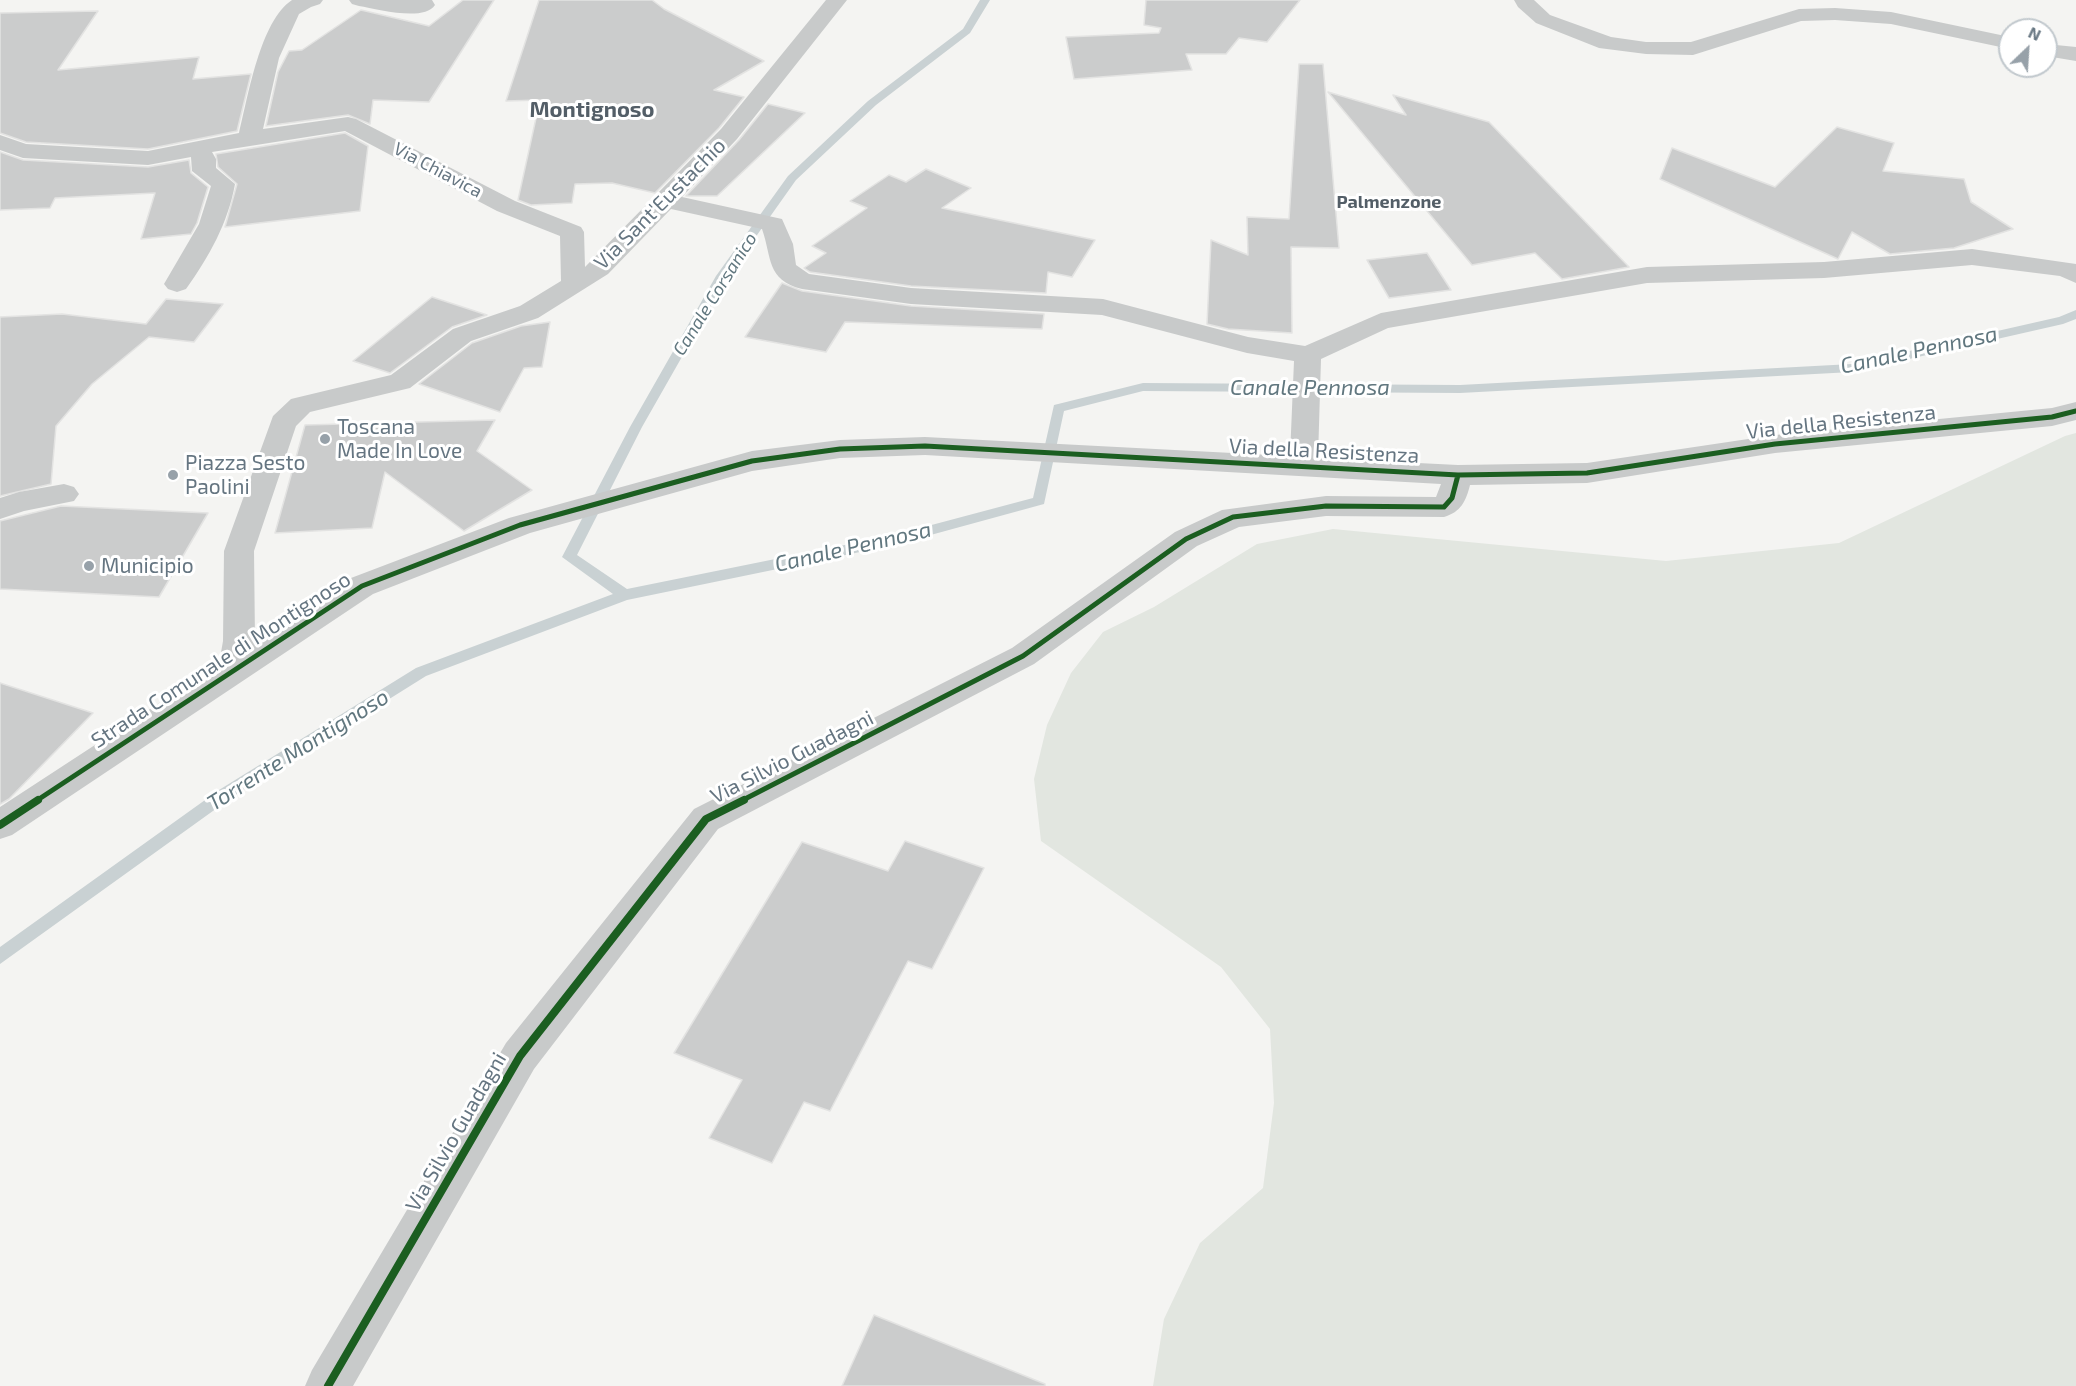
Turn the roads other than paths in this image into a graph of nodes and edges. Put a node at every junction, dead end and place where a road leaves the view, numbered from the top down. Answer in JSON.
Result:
{"nodes":[{"id":1,"x":313,"y":0,"type":"edge"},
{"id":2,"x":359,"y":0,"type":"edge"},
{"id":3,"x":421,"y":0,"type":"edge"},
{"id":4,"x":837,"y":0,"type":"edge"},
{"id":5,"x":1524,"y":0,"type":"edge"},
{"id":6,"x":1998,"y":40,"type":"edge"},
{"id":7,"x":2058,"y":52,"type":"edge"},
{"id":8,"x":2076,"y":54,"type":"edge"},
{"id":9,"x":249,"y":138,"type":"junction"},
{"id":10,"x":0,"y":142,"type":"edge"},
{"id":11,"x":198,"y":149,"type":"junction"},
{"id":12,"x":664,"y":201,"type":"junction"},
{"id":13,"x":2076,"y":275,"type":"edge"},
{"id":14,"x":177,"y":284,"type":"dead end"},
{"id":15,"x":573,"y":284,"type":"junction"},
{"id":16,"x":1308,"y":355,"type":"junction"},
{"id":17,"x":2076,"y":411,"type":"edge"},
{"id":18,"x":1304,"y":465,"type":"junction"},
{"id":19,"x":1458,"y":475,"type":"junction"},
{"id":20,"x":64,"y":494,"type":"dead end"},
{"id":21,"x":573,"y":508,"type":"joint"},
{"id":22,"x":0,"y":510,"type":"edge"},
{"id":23,"x":234,"y":671,"type":"junction"},
{"id":24,"x":0,"y":825,"type":"edge"},
{"id":25,"x":328,"y":1386,"type":"edge"}],
"edges":[{"from":1,"to":9,"type":"street"},
{"from":2,"to":3,"type":"street"},
{"from":4,"to":12,"type":"street","name":"Via Sant'Eustachio"},
{"from":5,"to":6,"type":"street"},
{"from":7,"to":8,"type":"street"},
{"from":9,"to":11,"type":"street"},
{"from":9,"to":15,"type":"street","name":"Via Chiavica"},
{"from":10,"to":11,"type":"street"},
{"from":11,"to":14,"type":"street"},
{"from":12,"to":15,"type":"street","name":"Via Sant'Eustachio"},
{"from":12,"to":16,"type":"street"},
{"from":13,"to":16,"type":"street"},
{"from":15,"to":23,"type":"street","name":"Via Sant'Eustachio"},
{"from":16,"to":18,"type":"street"},
{"from":17,"to":19,"type":"street","name":"Via della Resistenza"},
{"from":18,"to":19,"type":"street","name":"Via della Resistenza"},
{"from":18,"to":21,"type":"street","name":"Via della Resistenza"},
{"from":19,"to":25,"type":"street","name":"Via Silvio Guadagni"},
{"from":20,"to":22,"type":"street"},
{"from":21,"to":23,"type":"street","name":"Strada Comunale di Montignoso"},
{"from":23,"to":24,"type":"street","name":"Strada Comunale di Montignoso"}]}
